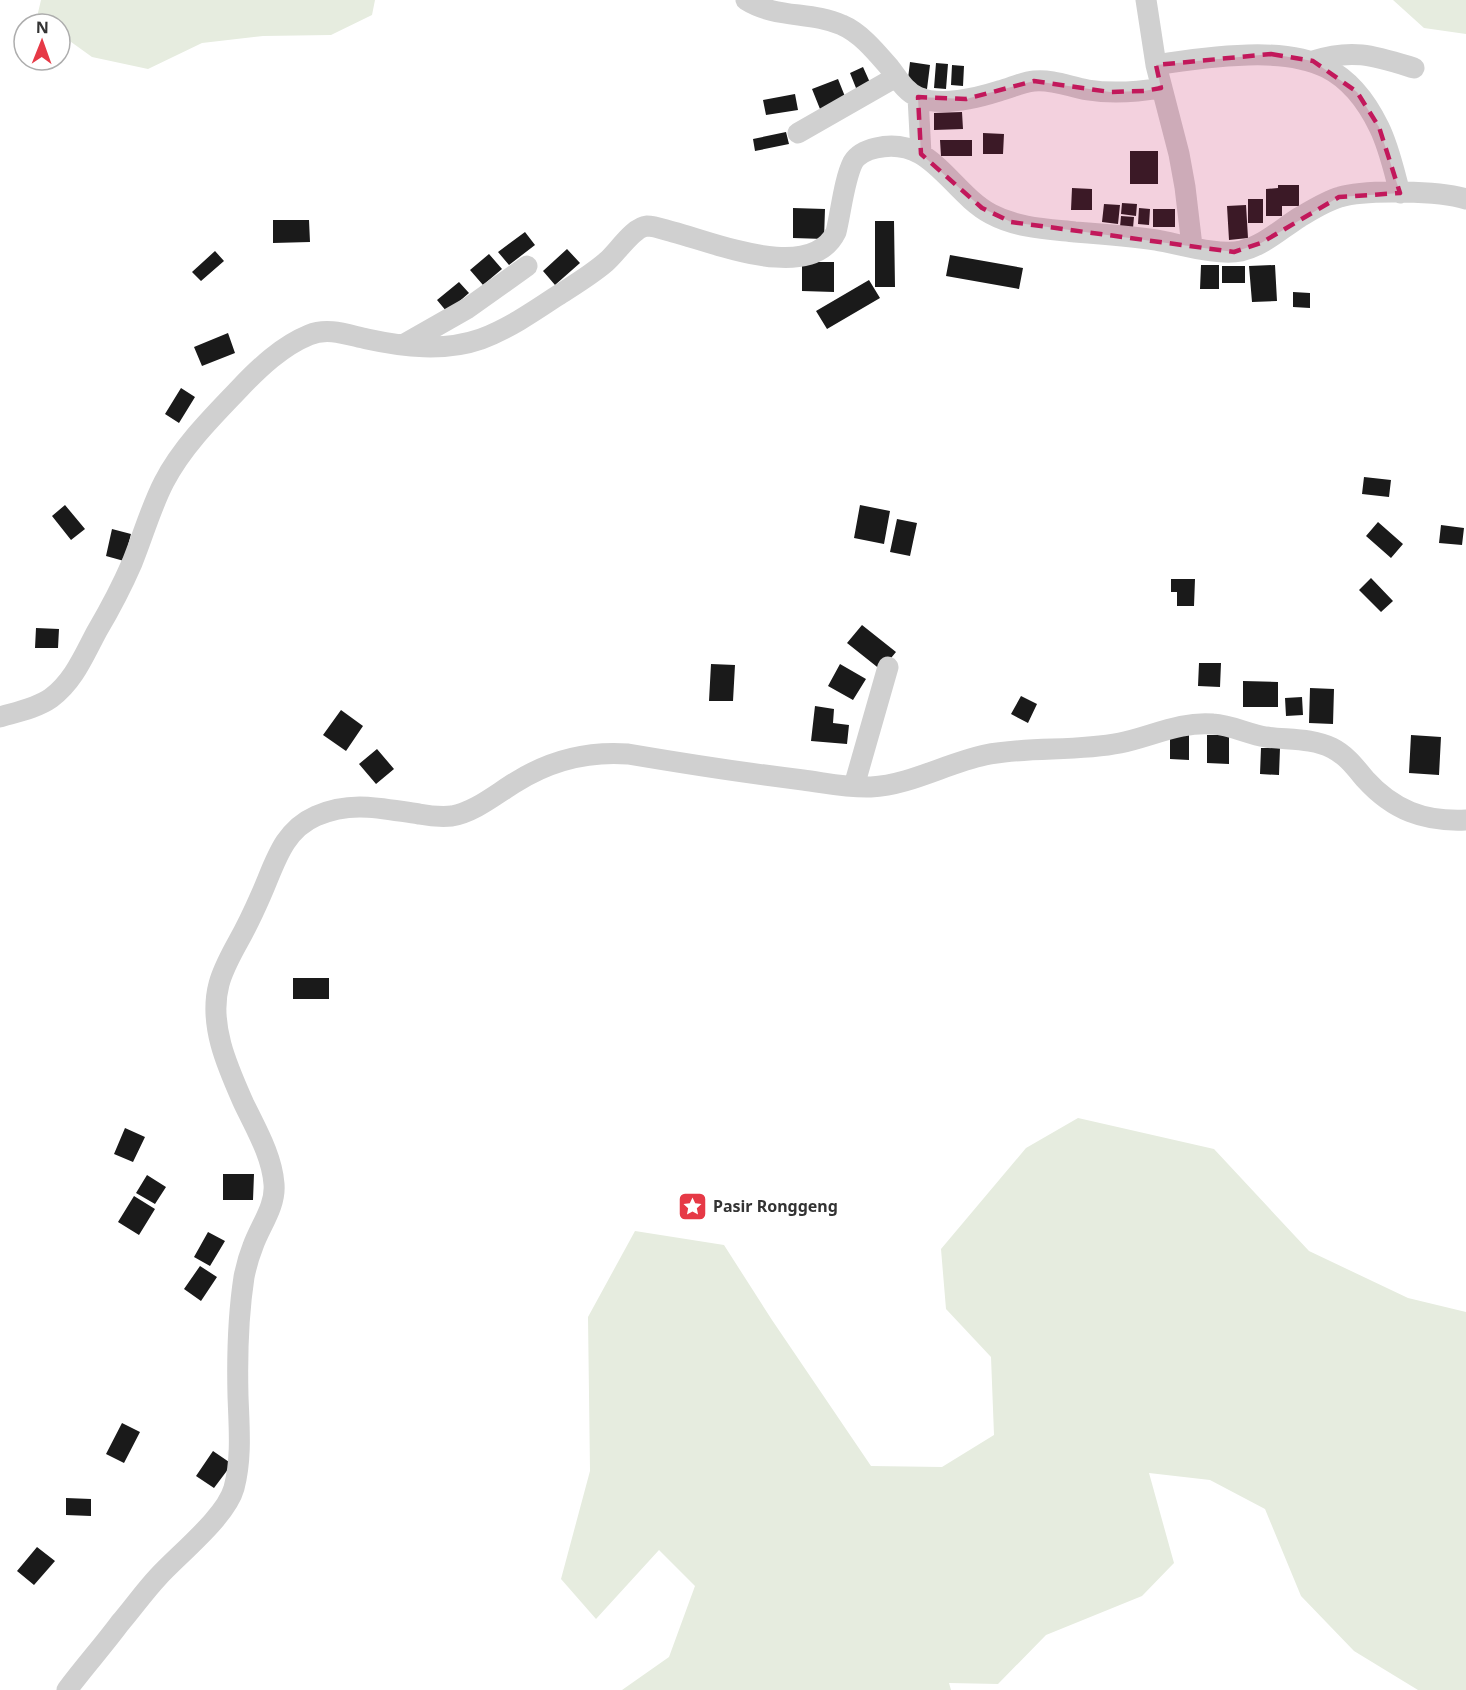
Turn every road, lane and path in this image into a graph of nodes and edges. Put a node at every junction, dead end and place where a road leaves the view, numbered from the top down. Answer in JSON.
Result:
{"nodes":[{"id":1,"x":746,"y":0,"type":"edge"},
{"id":2,"x":1146,"y":0,"type":"edge"},
{"id":3,"x":1313,"y":61,"type":"junction"},
{"id":4,"x":1156,"y":65,"type":"junction"},
{"id":5,"x":1414,"y":68,"type":"dead end"},
{"id":6,"x":896,"y":77,"type":"junction"},
{"id":7,"x":1161,"y":88,"type":"junction"},
{"id":8,"x":918,"y":97,"type":"junction"},
{"id":9,"x":798,"y":132,"type":"dead end"},
{"id":10,"x":921,"y":154,"type":"junction"},
{"id":11,"x":1400,"y":193,"type":"junction"},
{"id":12,"x":1466,"y":199,"type":"edge"},
{"id":13,"x":1192,"y":246,"type":"junction"},
{"id":14,"x":527,"y":266,"type":"dead end"},
{"id":15,"x":402,"y":345,"type":"junction"},
{"id":16,"x":888,"y":667,"type":"dead end"},
{"id":17,"x":0,"y":717,"type":"edge"},
{"id":18,"x":854,"y":786,"type":"junction"},
{"id":19,"x":1466,"y":820,"type":"edge"},
{"id":20,"x":67,"y":1690,"type":"edge"}],
"edges":[{"from":1,"to":6,"type":"street"},
{"from":2,"to":4,"type":"street"},
{"from":3,"to":4,"type":"street"},
{"from":3,"to":5,"type":"street"},
{"from":3,"to":11,"type":"street"},
{"from":4,"to":7,"type":"street"},
{"from":6,"to":8,"type":"street"},
{"from":6,"to":9,"type":"street"},
{"from":7,"to":8,"type":"street"},
{"from":7,"to":13,"type":"street"},
{"from":8,"to":10,"type":"street"},
{"from":10,"to":13,"type":"street"},
{"from":10,"to":15,"type":"street"},
{"from":11,"to":12,"type":"street"},
{"from":11,"to":13,"type":"street"},
{"from":14,"to":15,"type":"street"},
{"from":15,"to":17,"type":"street"},
{"from":16,"to":18,"type":"street"},
{"from":18,"to":19,"type":"street"},
{"from":18,"to":20,"type":"street"}]}
